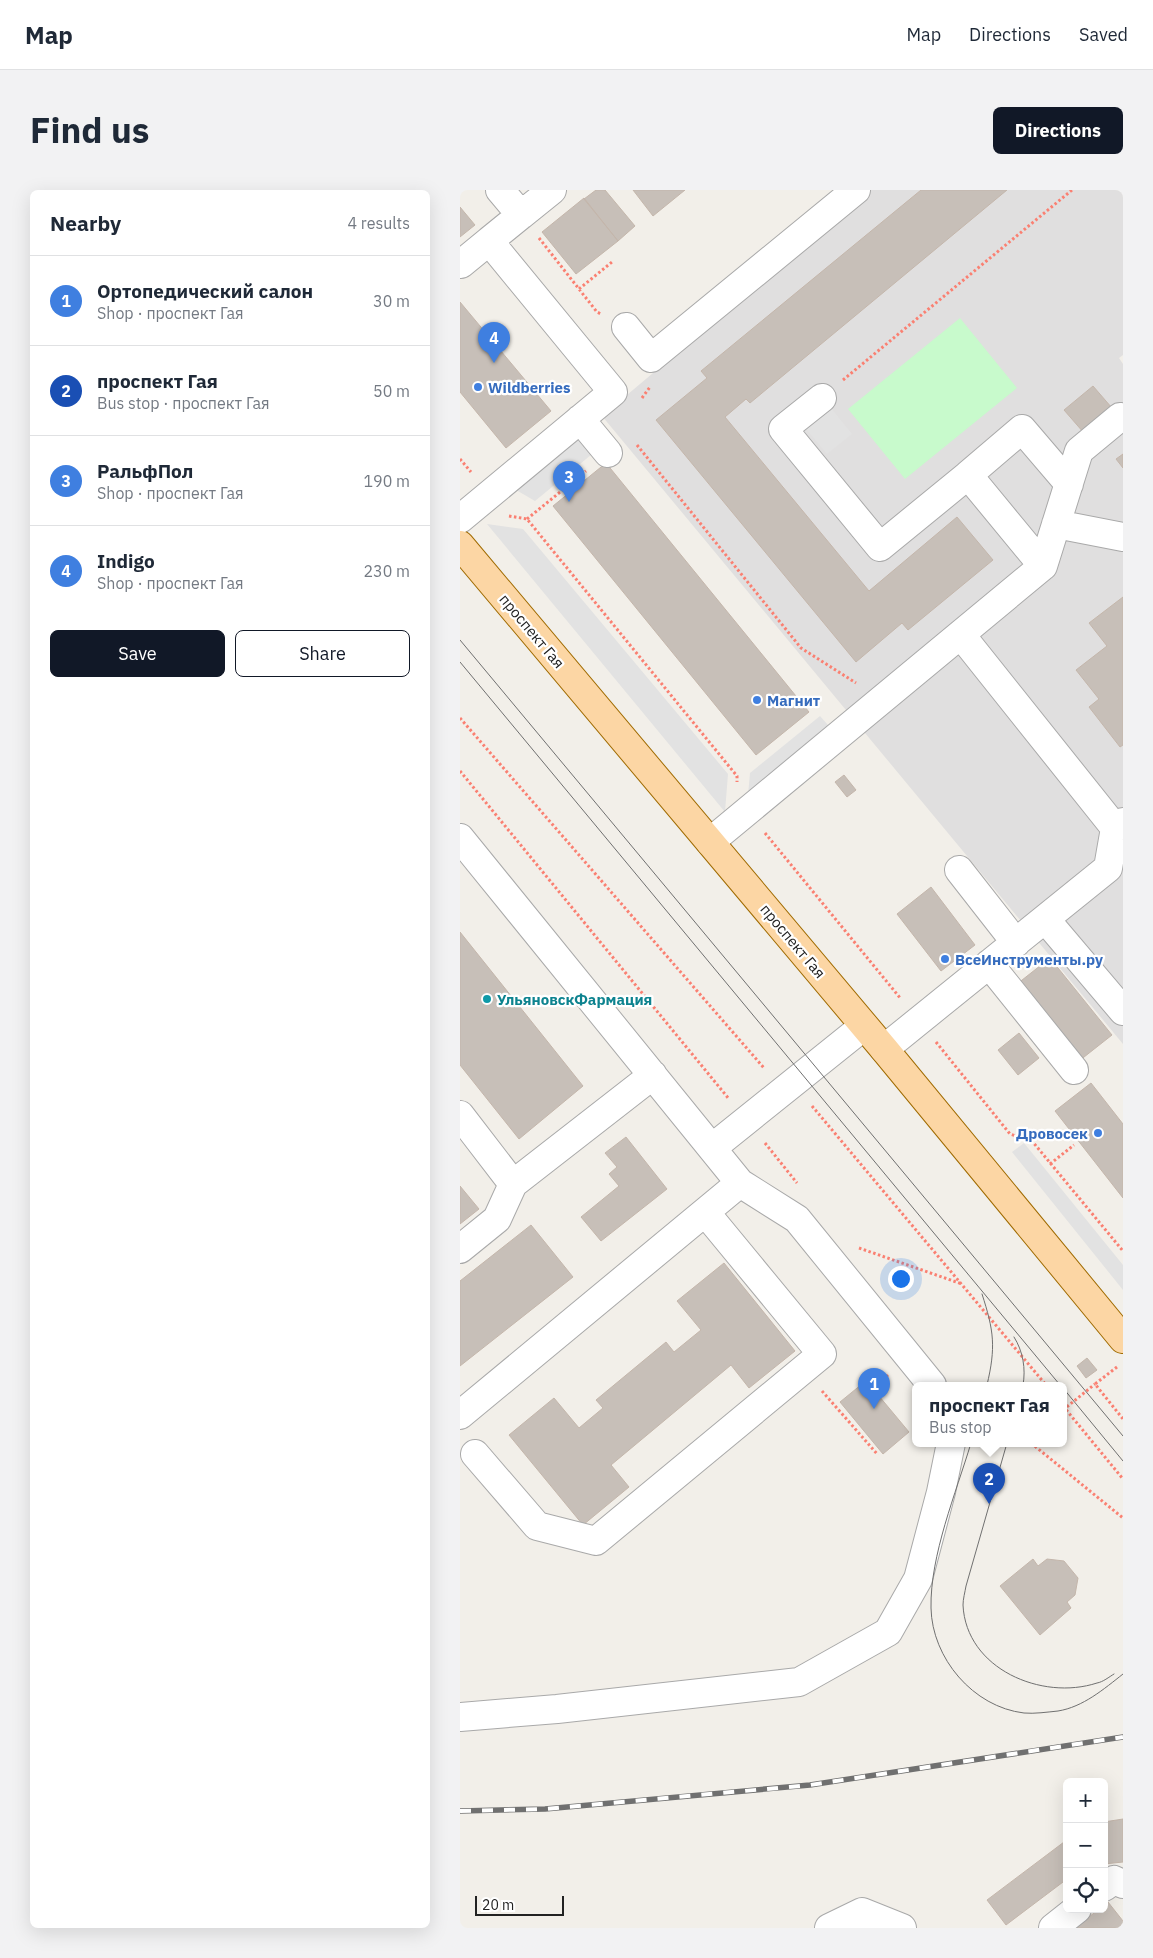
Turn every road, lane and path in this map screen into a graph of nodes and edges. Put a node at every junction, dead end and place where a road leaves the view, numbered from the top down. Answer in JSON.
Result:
{"nodes":[{"id":1,"x":500,"y":190,"type":"edge"},
{"id":2,"x":552,"y":190,"type":"edge"},
{"id":3,"x":856,"y":190,"type":"edge"},
{"id":4,"x":1072,"y":190,"type":"edge"},
{"id":5,"x":521,"y":215,"type":"junction"},
{"id":6,"x":489,"y":241,"type":"junction"},
{"id":7,"x":612,"y":262,"type":"dead end"},
{"id":8,"x":460,"y":263,"type":"edge"},
{"id":9,"x":579,"y":289,"type":"junction"},
{"id":10,"x":597,"y":312,"type":"dead end"},
{"id":11,"x":626,"y":327,"type":"dead end"},
{"id":12,"x":822,"y":398,"type":"joint"},
{"id":13,"x":1120,"y":417,"type":"dead end"},
{"id":14,"x":580,"y":419,"type":"junction"},
{"id":15,"x":636,"y":444,"type":"dead end"},
{"id":16,"x":608,"y":453,"type":"joint"},
{"id":17,"x":460,"y":459,"type":"edge"},
{"id":18,"x":968,"y":475,"type":"junction"},
{"id":19,"x":1069,"y":484,"type":"junction"},
{"id":20,"x":488,"y":494,"type":"junction"},
{"id":21,"x":460,"y":518,"type":"edge"},
{"id":22,"x":527,"y":519,"type":"junction"},
{"id":23,"x":1056,"y":524,"type":"junction"},
{"id":24,"x":1123,"y":538,"type":"edge"},
{"id":25,"x":460,"y":545,"type":"edge"},
{"id":26,"x":1043,"y":566,"type":"junction"},
{"id":27,"x":961,"y":635,"type":"junction"},
{"id":28,"x":882,"y":700,"type":"junction"},
{"id":29,"x":460,"y":718,"type":"edge"},
{"id":30,"x":460,"y":771,"type":"edge"},
{"id":31,"x":747,"y":811,"type":"junction"},
{"id":32,"x":1119,"y":825,"type":"edge"},
{"id":33,"x":460,"y":838,"type":"edge"},
{"id":34,"x":710,"y":842,"type":"junction"},
{"id":35,"x":959,"y":870,"type":"dead end"},
{"id":36,"x":1046,"y":920,"type":"junction"},
{"id":37,"x":1016,"y":943,"type":"junction"},
{"id":38,"x":989,"y":964,"type":"junction"},
{"id":39,"x":1118,"y":995,"type":"edge"},
{"id":40,"x":919,"y":1020,"type":"junction"},
{"id":41,"x":864,"y":1026,"type":"junction"},
{"id":42,"x":884,"y":1049,"type":"junction"},
{"id":43,"x":1074,"y":1070,"type":"dead end"},
{"id":44,"x":653,"y":1075,"type":"junction"},
{"id":45,"x":788,"y":1087,"type":"junction"},
{"id":46,"x":460,"y":1115,"type":"edge"},
{"id":47,"x":747,"y":1121,"type":"junction"},
{"id":48,"x":1074,"y":1145,"type":"dead end"},
{"id":49,"x":712,"y":1148,"type":"junction"},
{"id":50,"x":1050,"y":1164,"type":"junction"},
{"id":51,"x":740,"y":1182,"type":"junction"},
{"id":52,"x":513,"y":1184,"type":"junction"},
{"id":53,"x":803,"y":1190,"type":"dead end"},
{"id":54,"x":705,"y":1212,"type":"junction"},
{"id":55,"x":856,"y":1246,"type":"dead end"},
{"id":56,"x":460,"y":1248,"type":"edge"},
{"id":57,"x":1123,"y":1251,"type":"edge"},
{"id":58,"x":962,"y":1285,"type":"junction"},
{"id":59,"x":1123,"y":1339,"type":"edge"},
{"id":60,"x":1123,"y":1362,"type":"edge"},
{"id":61,"x":803,"y":1370,"type":"junction"},
{"id":62,"x":930,"y":1382,"type":"edge"},
{"id":63,"x":1043,"y":1382,"type":"edge"},
{"id":64,"x":1095,"y":1384,"type":"junction"},
{"id":65,"x":1067,"y":1405,"type":"edge"},
{"id":66,"x":1067,"y":1413,"type":"edge"},
{"id":67,"x":460,"y":1416,"type":"edge"},
{"id":68,"x":1123,"y":1419,"type":"edge"},
{"id":69,"x":950,"y":1447,"type":"edge"},
{"id":70,"x":1036,"y":1447,"type":"edge"},
{"id":71,"x":475,"y":1454,"type":"dead end"},
{"id":72,"x":878,"y":1455,"type":"dead end"},
{"id":73,"x":1123,"y":1479,"type":"edge"},
{"id":74,"x":1123,"y":1518,"type":"edge"},
{"id":75,"x":460,"y":1717,"type":"edge"},
{"id":76,"x":1108,"y":1884,"type":"edge"},
{"id":77,"x":1123,"y":1884,"type":"edge"},
{"id":78,"x":1071,"y":1913,"type":"edge"},
{"id":79,"x":829,"y":1928,"type":"edge"},
{"id":80,"x":902,"y":1928,"type":"edge"},
{"id":81,"x":1053,"y":1928,"type":"edge"}],
"edges":[{"from":1,"to":5,"type":"lane"},
{"from":2,"to":5,"type":"lane"},
{"from":3,"to":11,"type":"lane"},
{"from":4,"to":12,"type":"path"},
{"from":5,"to":6,"type":"lane"},
{"from":5,"to":9,"type":"path"},
{"from":6,"to":8,"type":"lane"},
{"from":6,"to":14,"type":"lane"},
{"from":7,"to":9,"type":"path"},
{"from":9,"to":10,"type":"path"},
{"from":12,"to":18,"type":"lane"},
{"from":13,"to":19,"type":"lane"},
{"from":14,"to":16,"type":"lane"},
{"from":14,"to":20,"type":"lane"},
{"from":15,"to":28,"type":"path"},
{"from":16,"to":22,"type":"path"},
{"from":17,"to":20,"type":"path"},
{"from":18,"to":19,"type":"lane"},
{"from":18,"to":26,"type":"lane"},
{"from":19,"to":23,"type":"lane"},
{"from":20,"to":21,"type":"lane"},
{"from":20,"to":22,"type":"path"},
{"from":22,"to":31,"type":"path"},
{"from":23,"to":24,"type":"lane"},
{"from":23,"to":26,"type":"lane"},
{"from":25,"to":34,"type":"main road","name":"проспект Гая"},
{"from":26,"to":27,"type":"lane"},
{"from":27,"to":28,"type":"lane"},
{"from":27,"to":32,"type":"lane"},
{"from":28,"to":31,"type":"lane"},
{"from":29,"to":45,"type":"path"},
{"from":30,"to":47,"type":"path"},
{"from":31,"to":34,"type":"lane"},
{"from":31,"to":40,"type":"path"},
{"from":32,"to":36,"type":"lane"},
{"from":33,"to":44,"type":"lane"},
{"from":34,"to":41,"type":"main road","name":"проспект Гая"},
{"from":35,"to":37,"type":"lane"},
{"from":36,"to":37,"type":"lane"},
{"from":36,"to":39,"type":"lane"},
{"from":37,"to":38,"type":"lane"},
{"from":38,"to":40,"type":"lane"},
{"from":38,"to":43,"type":"lane"},
{"from":40,"to":42,"type":"lane"},
{"from":40,"to":50,"type":"path"},
{"from":41,"to":42,"type":"main road","name":"проспект Гая"},
{"from":41,"to":45,"type":"lane"},
{"from":42,"to":59,"type":"main road","name":"проспект Гая"},
{"from":44,"to":49,"type":"lane"},
{"from":44,"to":52,"type":"lane"},
{"from":45,"to":47,"type":"lane"},
{"from":45,"to":58,"type":"path"},
{"from":46,"to":52,"type":"lane"},
{"from":47,"to":49,"type":"lane"},
{"from":47,"to":53,"type":"path"},
{"from":48,"to":50,"type":"path"},
{"from":49,"to":51,"type":"lane"},
{"from":50,"to":57,"type":"path"},
{"from":51,"to":54,"type":"lane"},
{"from":51,"to":62,"type":"lane"},
{"from":52,"to":56,"type":"lane"},
{"from":54,"to":61,"type":"lane"},
{"from":54,"to":67,"type":"lane"},
{"from":55,"to":58,"type":"path"},
{"from":58,"to":63,"type":"path"},
{"from":60,"to":64,"type":"path"},
{"from":61,"to":71,"type":"lane"},
{"from":61,"to":72,"type":"path"},
{"from":64,"to":65,"type":"path"},
{"from":64,"to":68,"type":"path"},
{"from":66,"to":73,"type":"path"},
{"from":69,"to":75,"type":"lane"},
{"from":70,"to":74,"type":"path"},
{"from":76,"to":77,"type":"lane"},
{"from":78,"to":81,"type":"lane"},
{"from":79,"to":80,"type":"lane"}]}
